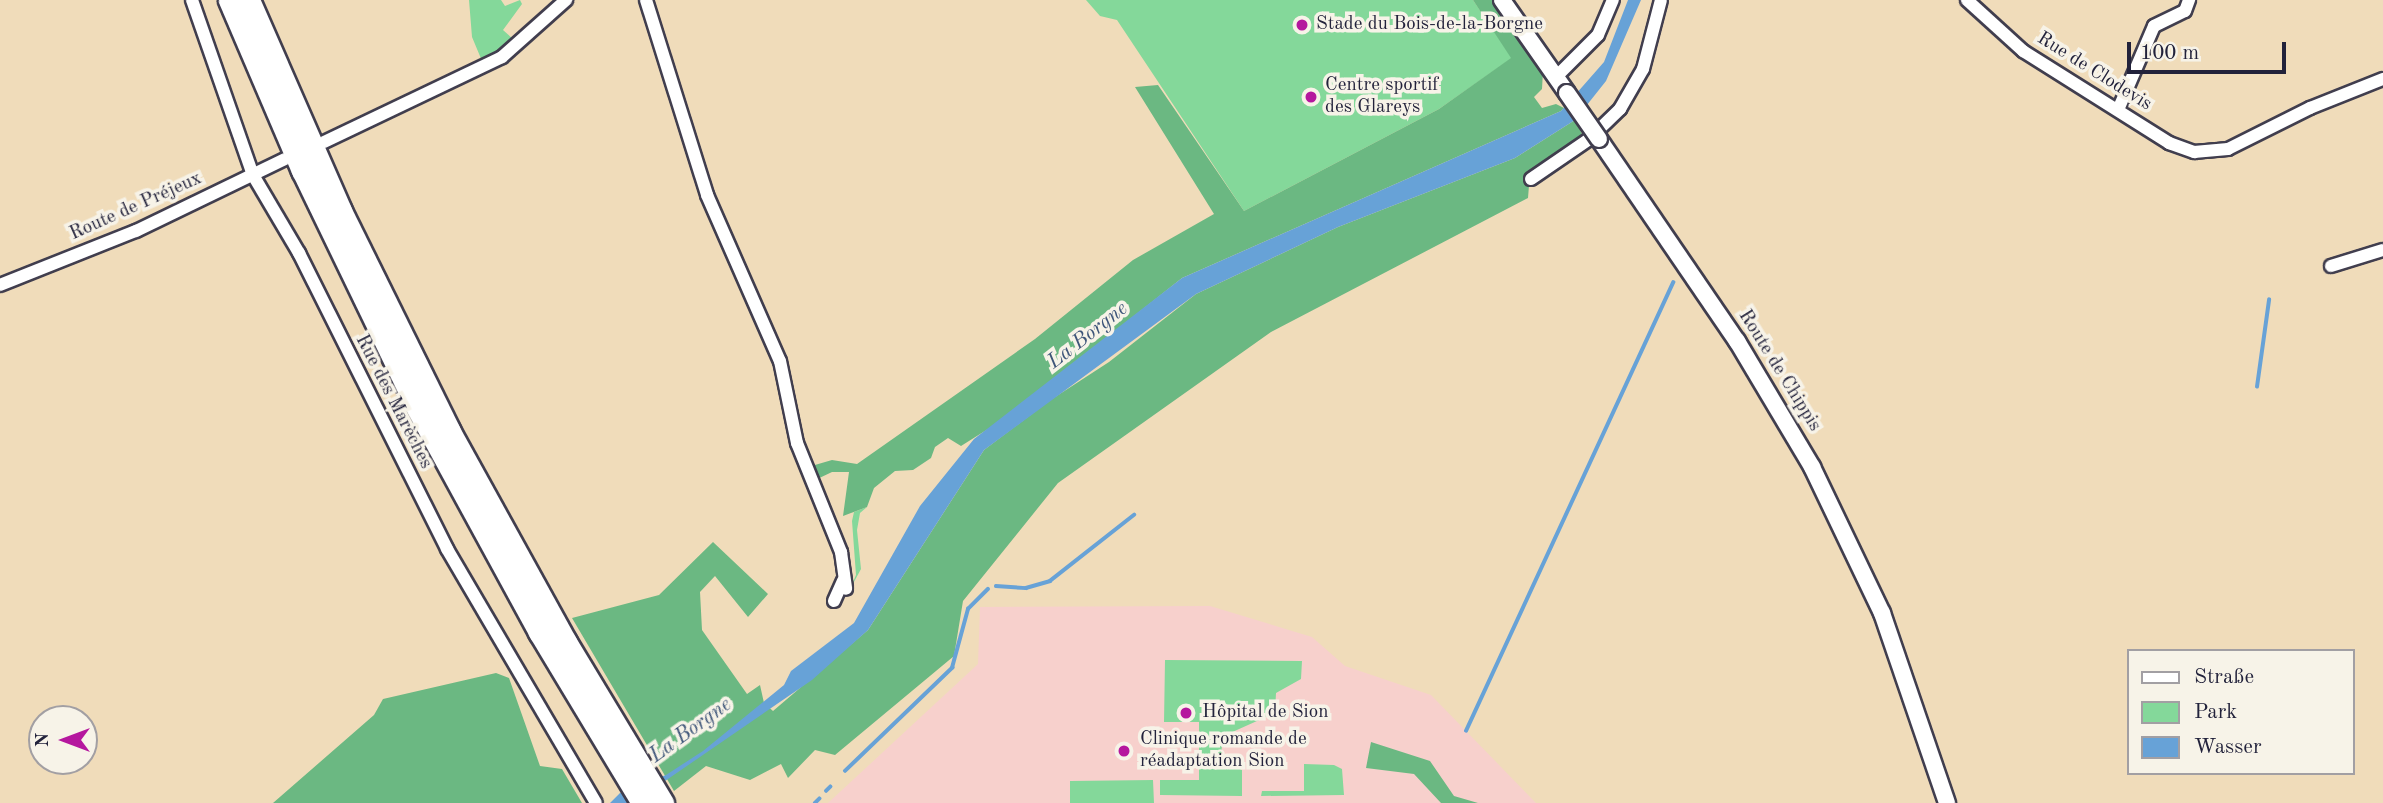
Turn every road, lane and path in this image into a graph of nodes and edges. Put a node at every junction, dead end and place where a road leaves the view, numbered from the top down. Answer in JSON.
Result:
{"nodes":[{"id":1,"x":192,"y":0,"type":"edge"},
{"id":2,"x":230,"y":0,"type":"edge"},
{"id":3,"x":248,"y":0,"type":"edge"},
{"id":4,"x":566,"y":0,"type":"edge"},
{"id":5,"x":646,"y":0,"type":"edge"},
{"id":6,"x":1502,"y":0,"type":"edge"},
{"id":7,"x":1613,"y":0,"type":"edge"},
{"id":8,"x":1661,"y":0,"type":"edge"},
{"id":9,"x":1966,"y":0,"type":"edge"},
{"id":10,"x":2189,"y":0,"type":"edge"},
{"id":11,"x":1556,"y":77,"type":"junction"},
{"id":12,"x":2383,"y":79,"type":"edge"},
{"id":13,"x":2118,"y":110,"type":"junction"},
{"id":14,"x":324,"y":142,"type":"dead end"},
{"id":15,"x":285,"y":159,"type":"dead end"},
{"id":16,"x":254,"y":175,"type":"junction"},
{"id":17,"x":1531,"y":178,"type":"dead end"},
{"id":18,"x":2383,"y":250,"type":"edge"},
{"id":19,"x":2331,"y":266,"type":"dead end"},
{"id":20,"x":0,"y":285,"type":"edge"},
{"id":21,"x":834,"y":601,"type":"dead end"},
{"id":22,"x":588,"y":698,"type":"junction"},
{"id":23,"x":596,"y":803,"type":"edge"},
{"id":24,"x":643,"y":803,"type":"edge"},
{"id":25,"x":662,"y":803,"type":"edge"},
{"id":26,"x":1947,"y":803,"type":"edge"}],
"edges":[{"from":1,"to":16,"type":"street","name":"Rue des Marèches"},
{"from":2,"to":22,"type":"highway"},
{"from":3,"to":22,"type":"highway"},
{"from":4,"to":14,"type":"street"},
{"from":5,"to":21,"type":"street"},
{"from":6,"to":11,"type":"street","name":"Route de Chippis"},
{"from":7,"to":11,"type":"street"},
{"from":8,"to":17,"type":"street"},
{"from":9,"to":13,"type":"street","name":"Rue de Clodevis"},
{"from":10,"to":13,"type":"street"},
{"from":11,"to":26,"type":"street","name":"Route de Chippis","bridge":true},
{"from":12,"to":13,"type":"street","name":"Rue de Clodevis"},
{"from":15,"to":16,"type":"street","name":"Route de Préjeux"},
{"from":16,"to":20,"type":"street","name":"Route de Préjeux"},
{"from":16,"to":23,"type":"street","name":"Rue des Marèches"},
{"from":18,"to":19,"type":"street"},
{"from":22,"to":24,"type":"highway"},
{"from":22,"to":25,"type":"highway"}]}
